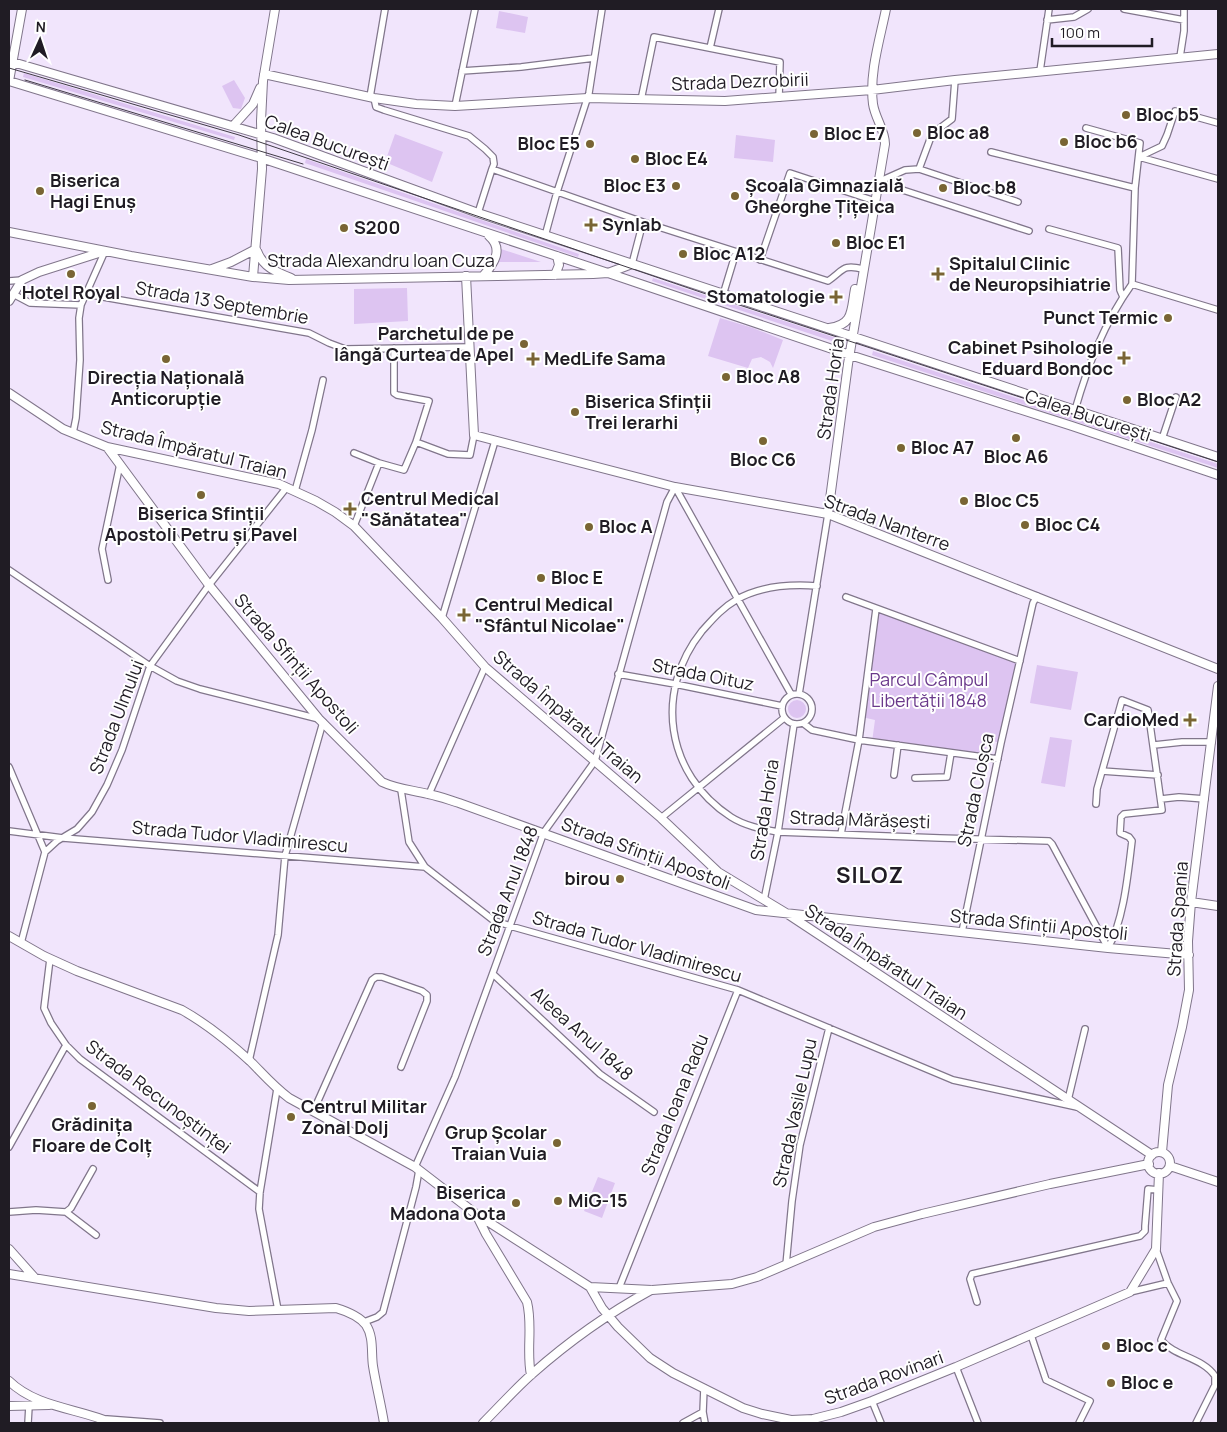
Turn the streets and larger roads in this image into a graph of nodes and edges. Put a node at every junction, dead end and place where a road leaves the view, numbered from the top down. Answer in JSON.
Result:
{"nodes":[{"id":1,"x":22,"y":9,"type":"edge"},
{"id":2,"x":275,"y":9,"type":"edge"},
{"id":3,"x":385,"y":9,"type":"edge"},
{"id":4,"x":475,"y":9,"type":"edge"},
{"id":5,"x":602,"y":9,"type":"edge"},
{"id":6,"x":718,"y":9,"type":"edge"},
{"id":7,"x":886,"y":9,"type":"edge"},
{"id":8,"x":1049,"y":9,"type":"edge"},
{"id":9,"x":1088,"y":9,"type":"edge"},
{"id":10,"x":1124,"y":9,"type":"edge"},
{"id":11,"x":1184,"y":9,"type":"edge"},
{"id":12,"x":1047,"y":20,"type":"junction"},
{"id":13,"x":1184,"y":20,"type":"junction"},
{"id":14,"x":710,"y":48,"type":"junction"},
{"id":15,"x":1218,"y":54,"type":"edge"},
{"id":16,"x":1180,"y":57,"type":"junction"},
{"id":17,"x":594,"y":58,"type":"junction"},
{"id":18,"x":10,"y":61,"type":"edge"},
{"id":19,"x":462,"y":71,"type":"junction"},
{"id":20,"x":1040,"y":71,"type":"junction"},
{"id":21,"x":263,"y":78,"type":"junction"},
{"id":22,"x":955,"y":80,"type":"junction"},
{"id":23,"x":9,"y":82,"type":"edge"},
{"id":24,"x":872,"y":90,"type":"junction"},
{"id":25,"x":372,"y":97,"type":"junction"},
{"id":26,"x":588,"y":98,"type":"junction"},
{"id":27,"x":779,"y":98,"type":"junction"},
{"id":28,"x":640,"y":100,"type":"junction"},
{"id":29,"x":455,"y":106,"type":"junction"},
{"id":30,"x":1218,"y":123,"type":"edge"},
{"id":31,"x":234,"y":126,"type":"junction"},
{"id":32,"x":1086,"y":128,"type":"dead end"},
{"id":33,"x":261,"y":134,"type":"junction"},
{"id":34,"x":991,"y":152,"type":"dead end"},
{"id":35,"x":1139,"y":157,"type":"junction"},
{"id":36,"x":261,"y":158,"type":"junction"},
{"id":37,"x":492,"y":169,"type":"junction"},
{"id":38,"x":919,"y":169,"type":"junction"},
{"id":39,"x":1218,"y":179,"type":"edge"},
{"id":40,"x":878,"y":182,"type":"junction"},
{"id":41,"x":1135,"y":188,"type":"junction"},
{"id":42,"x":557,"y":192,"type":"junction"},
{"id":43,"x":875,"y":201,"type":"junction"},
{"id":44,"x":1018,"y":202,"type":"dead end"},
{"id":45,"x":478,"y":213,"type":"junction"},
{"id":46,"x":643,"y":222,"type":"junction"},
{"id":47,"x":1049,"y":229,"type":"dead end"},
{"id":48,"x":1029,"y":231,"type":"dead end"},
{"id":49,"x":9,"y":232,"type":"edge"},
{"id":50,"x":485,"y":233,"type":"junction"},
{"id":51,"x":546,"y":236,"type":"junction"},
{"id":52,"x":256,"y":249,"type":"junction"},
{"id":53,"x":587,"y":249,"type":"junction"},
{"id":54,"x":105,"y":251,"type":"junction"},
{"id":55,"x":736,"y":252,"type":"junction"},
{"id":56,"x":557,"y":256,"type":"junction"},
{"id":57,"x":760,"y":260,"type":"junction"},
{"id":58,"x":582,"y":264,"type":"junction"},
{"id":59,"x":632,"y":264,"type":"junction"},
{"id":60,"x":211,"y":269,"type":"junction"},
{"id":61,"x":863,"y":270,"type":"junction"},
{"id":62,"x":608,"y":273,"type":"junction"},
{"id":63,"x":556,"y":274,"type":"junction"},
{"id":64,"x":466,"y":276,"type":"junction"},
{"id":65,"x":483,"y":276,"type":"junction"},
{"id":66,"x":253,"y":277,"type":"junction"},
{"id":67,"x":22,"y":280,"type":"junction"},
{"id":68,"x":297,"y":280,"type":"junction"},
{"id":69,"x":9,"y":281,"type":"edge"},
{"id":70,"x":1132,"y":284,"type":"junction"},
{"id":71,"x":86,"y":294,"type":"junction"},
{"id":72,"x":723,"y":295,"type":"junction"},
{"id":73,"x":1123,"y":297,"type":"junction"},
{"id":74,"x":11,"y":298,"type":"edge"},
{"id":75,"x":81,"y":305,"type":"junction"},
{"id":76,"x":1218,"y":310,"type":"edge"},
{"id":77,"x":826,"y":328,"type":"junction"},
{"id":78,"x":853,"y":337,"type":"junction"},
{"id":79,"x":469,"y":346,"type":"junction"},
{"id":80,"x":394,"y":348,"type":"junction"},
{"id":81,"x":850,"y":355,"type":"junction"},
{"id":82,"x":323,"y":380,"type":"dead end"},
{"id":83,"x":9,"y":393,"type":"edge"},
{"id":84,"x":1176,"y":397,"type":"dead end"},
{"id":85,"x":1075,"y":410,"type":"junction"},
{"id":86,"x":73,"y":433,"type":"junction"},
{"id":87,"x":474,"y":435,"type":"junction"},
{"id":88,"x":1162,"y":439,"type":"junction"},
{"id":89,"x":495,"y":441,"type":"junction"},
{"id":90,"x":416,"y":442,"type":"junction"},
{"id":91,"x":107,"y":447,"type":"junction"},
{"id":92,"x":354,"y":453,"type":"dead end"},
{"id":93,"x":1218,"y":457,"type":"edge"},
{"id":94,"x":379,"y":463,"type":"junction"},
{"id":95,"x":120,"y":464,"type":"junction"},
{"id":96,"x":1218,"y":475,"type":"edge"},
{"id":97,"x":287,"y":487,"type":"junction"},
{"id":98,"x":675,"y":487,"type":"junction"},
{"id":99,"x":295,"y":491,"type":"junction"},
{"id":100,"x":828,"y":514,"type":"junction"},
{"id":101,"x":354,"y":526,"type":"junction"},
{"id":102,"x":9,"y":570,"type":"edge"},
{"id":103,"x":108,"y":580,"type":"dead end"},
{"id":104,"x":209,"y":585,"type":"junction"},
{"id":105,"x":817,"y":586,"type":"junction"},
{"id":106,"x":1037,"y":596,"type":"junction"},
{"id":107,"x":846,"y":597,"type":"dead end"},
{"id":108,"x":737,"y":600,"type":"junction"},
{"id":109,"x":876,"y":609,"type":"junction"},
{"id":110,"x":442,"y":618,"type":"junction"},
{"id":111,"x":1020,"y":661,"type":"junction"},
{"id":112,"x":150,"y":666,"type":"junction"},
{"id":113,"x":485,"y":667,"type":"junction"},
{"id":114,"x":1218,"y":669,"type":"edge"},
{"id":115,"x":618,"y":674,"type":"junction"},
{"id":116,"x":675,"y":684,"type":"junction"},
{"id":117,"x":1218,"y":686,"type":"edge"},
{"id":118,"x":791,"y":694,"type":"junction"},
{"id":119,"x":799,"y":694,"type":"junction"},
{"id":120,"x":782,"y":706,"type":"junction"},
{"id":121,"x":784,"y":718,"type":"junction"},
{"id":122,"x":321,"y":721,"type":"junction"},
{"id":123,"x":803,"y":723,"type":"junction"},
{"id":124,"x":794,"y":724,"type":"junction"},
{"id":125,"x":860,"y":740,"type":"junction"},
{"id":126,"x":1212,"y":742,"type":"junction"},
{"id":127,"x":1154,"y":745,"type":"junction"},
{"id":128,"x":898,"y":746,"type":"junction"},
{"id":129,"x":951,"y":753,"type":"junction"},
{"id":130,"x":998,"y":759,"type":"junction"},
{"id":131,"x":595,"y":761,"type":"junction"},
{"id":132,"x":9,"y":767,"type":"edge"},
{"id":133,"x":1102,"y":771,"type":"junction"},
{"id":134,"x":894,"y":775,"type":"dead end"},
{"id":135,"x":1158,"y":775,"type":"junction"},
{"id":136,"x":915,"y":778,"type":"dead end"},
{"id":137,"x":699,"y":787,"type":"junction"},
{"id":138,"x":401,"y":790,"type":"junction"},
{"id":139,"x":429,"y":794,"type":"junction"},
{"id":140,"x":1161,"y":799,"type":"junction"},
{"id":141,"x":1205,"y":799,"type":"junction"},
{"id":142,"x":1096,"y":804,"type":"dead end"},
{"id":143,"x":661,"y":818,"type":"junction"},
{"id":144,"x":9,"y":831,"type":"edge"},
{"id":145,"x":544,"y":832,"type":"junction"},
{"id":146,"x":778,"y":832,"type":"junction"},
{"id":147,"x":841,"y":834,"type":"junction"},
{"id":148,"x":37,"y":835,"type":"junction"},
{"id":149,"x":63,"y":838,"type":"junction"},
{"id":150,"x":980,"y":839,"type":"junction"},
{"id":151,"x":46,"y":852,"type":"junction"},
{"id":152,"x":285,"y":856,"type":"junction"},
{"id":153,"x":425,"y":866,"type":"junction"},
{"id":154,"x":764,"y":900,"type":"junction"},
{"id":155,"x":1191,"y":902,"type":"junction"},
{"id":156,"x":1218,"y":906,"type":"edge"},
{"id":157,"x":786,"y":913,"type":"junction"},
{"id":158,"x":510,"y":926,"type":"junction"},
{"id":159,"x":962,"y":932,"type":"junction"},
{"id":160,"x":9,"y":936,"type":"edge"},
{"id":161,"x":21,"y":943,"type":"junction"},
{"id":162,"x":1108,"y":948,"type":"junction"},
{"id":163,"x":1189,"y":955,"type":"junction"},
{"id":164,"x":50,"y":959,"type":"junction"},
{"id":165,"x":493,"y":974,"type":"junction"},
{"id":166,"x":738,"y":990,"type":"junction"},
{"id":167,"x":829,"y":1028,"type":"junction"},
{"id":168,"x":1085,"y":1029,"type":"dead end"},
{"id":169,"x":66,"y":1045,"type":"junction"},
{"id":170,"x":249,"y":1061,"type":"junction"},
{"id":171,"x":401,"y":1067,"type":"dead end"},
{"id":172,"x":277,"y":1089,"type":"junction"},
{"id":173,"x":1068,"y":1100,"type":"junction"},
{"id":174,"x":1079,"y":1107,"type":"junction"},
{"id":175,"x":313,"y":1112,"type":"junction"},
{"id":176,"x":654,"y":1112,"type":"dead end"},
{"id":177,"x":9,"y":1147,"type":"edge"},
{"id":178,"x":1162,"y":1152,"type":"junction"},
{"id":179,"x":1152,"y":1155,"type":"junction"},
{"id":180,"x":1149,"y":1164,"type":"junction"},
{"id":181,"x":1170,"y":1166,"type":"junction"},
{"id":182,"x":417,"y":1169,"type":"junction"},
{"id":183,"x":93,"y":1170,"type":"dead end"},
{"id":184,"x":1159,"y":1173,"type":"junction"},
{"id":185,"x":1218,"y":1182,"type":"edge"},
{"id":186,"x":1159,"y":1190,"type":"junction"},
{"id":187,"x":260,"y":1192,"type":"junction"},
{"id":188,"x":9,"y":1212,"type":"edge"},
{"id":189,"x":66,"y":1212,"type":"junction"},
{"id":190,"x":476,"y":1214,"type":"junction"},
{"id":191,"x":96,"y":1235,"type":"dead end"},
{"id":192,"x":9,"y":1249,"type":"edge"},
{"id":193,"x":1156,"y":1249,"type":"junction"},
{"id":194,"x":786,"y":1265,"type":"junction"},
{"id":195,"x":9,"y":1274,"type":"edge"},
{"id":196,"x":34,"y":1277,"type":"junction"},
{"id":197,"x":1168,"y":1283,"type":"junction"},
{"id":198,"x":590,"y":1287,"type":"junction"},
{"id":199,"x":619,"y":1288,"type":"junction"},
{"id":200,"x":652,"y":1290,"type":"junction"},
{"id":201,"x":1130,"y":1292,"type":"junction"},
{"id":202,"x":977,"y":1302,"type":"dead end"},
{"id":203,"x":278,"y":1310,"type":"junction"},
{"id":204,"x":609,"y":1316,"type":"junction"},
{"id":205,"x":364,"y":1322,"type":"junction"},
{"id":206,"x":1031,"y":1335,"type":"junction"},
{"id":207,"x":956,"y":1367,"type":"junction"},
{"id":208,"x":531,"y":1375,"type":"junction"},
{"id":209,"x":9,"y":1381,"type":"edge"},
{"id":210,"x":704,"y":1388,"type":"junction"},
{"id":211,"x":872,"y":1402,"type":"junction"},
{"id":212,"x":50,"y":1405,"type":"junction"},
{"id":213,"x":9,"y":1406,"type":"edge"},
{"id":214,"x":29,"y":1406,"type":"junction"},
{"id":215,"x":703,"y":1412,"type":"junction"},
{"id":216,"x":92,"y":1419,"type":"edge"},
{"id":217,"x":102,"y":1419,"type":"junction"},
{"id":218,"x":28,"y":1423,"type":"edge"},
{"id":219,"x":112,"y":1423,"type":"edge"},
{"id":220,"x":160,"y":1423,"type":"edge"},
{"id":221,"x":384,"y":1423,"type":"edge"},
{"id":222,"x":483,"y":1423,"type":"edge"},
{"id":223,"x":683,"y":1423,"type":"edge"},
{"id":224,"x":706,"y":1423,"type":"edge"},
{"id":225,"x":881,"y":1423,"type":"edge"},
{"id":226,"x":978,"y":1423,"type":"edge"},
{"id":227,"x":1080,"y":1423,"type":"edge"},
{"id":228,"x":1196,"y":1423,"type":"edge"}],
"edges":[{"from":1,"to":18,"type":"street"},
{"from":2,"to":21,"type":"street"},
{"from":3,"to":25,"type":"street"},
{"from":4,"to":19,"type":"street"},
{"from":5,"to":17,"type":"street"},
{"from":6,"to":14,"type":"street"},
{"from":7,"to":24,"type":"street","name":"Strada Horia"},
{"from":8,"to":12,"type":"street"},
{"from":9,"to":12,"type":"street"},
{"from":10,"to":13,"type":"street"},
{"from":11,"to":13,"type":"street"},
{"from":12,"to":20,"type":"street"},
{"from":13,"to":16,"type":"street"},
{"from":14,"to":27,"type":"street"},
{"from":14,"to":28,"type":"street"},
{"from":15,"to":16,"type":"street","name":"Strada Dezrobirii"},
{"from":16,"to":20,"type":"street","name":"Strada Dezrobirii"},
{"from":17,"to":19,"type":"street"},
{"from":17,"to":26,"type":"street"},
{"from":18,"to":23,"type":"street"},
{"from":18,"to":31,"type":"street","name":"Calea București"},
{"from":19,"to":29,"type":"street"},
{"from":20,"to":22,"type":"street","name":"Strada Dezrobirii"},
{"from":21,"to":25,"type":"street","name":"Strada Dezrobirii"},
{"from":21,"to":31,"type":"street"},
{"from":21,"to":33,"type":"street"},
{"from":22,"to":24,"type":"street","name":"Strada Dezrobirii"},
{"from":22,"to":38,"type":"street"},
{"from":23,"to":36,"type":"street","name":"Calea București"},
{"from":24,"to":27,"type":"street","name":"Strada Dezrobirii"},
{"from":24,"to":40,"type":"street","name":"Strada Horia"},
{"from":25,"to":29,"type":"street","name":"Strada Dezrobirii"},
{"from":25,"to":37,"type":"street"},
{"from":26,"to":28,"type":"street","name":"Strada Dezrobirii"},
{"from":26,"to":29,"type":"street","name":"Strada Dezrobirii"},
{"from":26,"to":42,"type":"street"},
{"from":27,"to":28,"type":"street","name":"Strada Dezrobirii"},
{"from":30,"to":35,"type":"street"},
{"from":31,"to":33,"type":"street","name":"Calea București"},
{"from":32,"to":35,"type":"street"},
{"from":33,"to":36,"type":"street"},
{"from":33,"to":45,"type":"street","name":"Calea București"},
{"from":34,"to":41,"type":"street"},
{"from":35,"to":39,"type":"street"},
{"from":35,"to":41,"type":"street"},
{"from":36,"to":50,"type":"street","name":"Calea București"},
{"from":36,"to":52,"type":"street"},
{"from":37,"to":42,"type":"street"},
{"from":37,"to":45,"type":"street"},
{"from":38,"to":40,"type":"street"},
{"from":38,"to":44,"type":"street"},
{"from":40,"to":43,"type":"street","name":"Strada Horia"},
{"from":40,"to":48,"type":"street"},
{"from":41,"to":70,"type":"street"},
{"from":42,"to":46,"type":"street"},
{"from":42,"to":51,"type":"street"},
{"from":43,"to":57,"type":"street"},
{"from":43,"to":61,"type":"street","name":"Strada Horia"},
{"from":45,"to":51,"type":"street","name":"Calea București"},
{"from":46,"to":55,"type":"street"},
{"from":46,"to":59,"type":"street"},
{"from":47,"to":73,"type":"street"},
{"from":49,"to":54,"type":"street","name":"Strada Alexandru Ioan Cuza"},
{"from":50,"to":56,"type":"street","name":"Calea București"},
{"from":50,"to":65,"type":"street"},
{"from":51,"to":53,"type":"street","name":"Calea București"},
{"from":52,"to":60,"type":"street"},
{"from":52,"to":66,"type":"street"},
{"from":52,"to":68,"type":"street"},
{"from":53,"to":58,"type":"street"},
{"from":53,"to":59,"type":"street","name":"Calea București"},
{"from":54,"to":60,"type":"street","name":"Strada Alexandru Ioan Cuza"},
{"from":54,"to":67,"type":"street"},
{"from":54,"to":71,"type":"street"},
{"from":55,"to":57,"type":"street"},
{"from":55,"to":72,"type":"street"},
{"from":56,"to":58,"type":"street","name":"Calea București"},
{"from":56,"to":63,"type":"street"},
{"from":57,"to":61,"type":"street"},
{"from":58,"to":62,"type":"street","name":"Calea București"},
{"from":59,"to":62,"type":"street"},
{"from":59,"to":72,"type":"street","name":"Calea București"},
{"from":60,"to":66,"type":"street","name":"Strada Alexandru Ioan Cuza"},
{"from":61,"to":77,"type":"street"},
{"from":61,"to":78,"type":"street","name":"Strada Horia"},
{"from":62,"to":63,"type":"street","name":"Strada Alexandru Ioan Cuza"},
{"from":62,"to":81,"type":"street","name":"Calea București"},
{"from":63,"to":65,"type":"street","name":"Strada Alexandru Ioan Cuza"},
{"from":64,"to":65,"type":"street","name":"Strada Alexandru Ioan Cuza"},
{"from":64,"to":68,"type":"street","name":"Strada Alexandru Ioan Cuza"},
{"from":64,"to":79,"type":"street"},
{"from":66,"to":68,"type":"street","name":"Strada Alexandru Ioan Cuza"},
{"from":67,"to":69,"type":"street"},
{"from":67,"to":74,"type":"street"},
{"from":70,"to":73,"type":"street"},
{"from":70,"to":76,"type":"street"},
{"from":71,"to":75,"type":"street"},
{"from":71,"to":80,"type":"street","name":"Strada 13 Septembrie"},
{"from":72,"to":77,"type":"street","name":"Calea București"},
{"from":73,"to":85,"type":"street"},
{"from":74,"to":75,"type":"street"},
{"from":75,"to":86,"type":"street"},
{"from":77,"to":78,"type":"street","name":"Calea București"},
{"from":78,"to":81,"type":"street","name":"Strada Horia"},
{"from":78,"to":85,"type":"street","name":"Calea București"},
{"from":79,"to":80,"type":"street","name":"Strada 13 Septembrie"},
{"from":79,"to":87,"type":"street"},
{"from":80,"to":90,"type":"street"},
{"from":81,"to":96,"type":"street","name":"Calea București"},
{"from":81,"to":100,"type":"street","name":"Strada Horia"},
{"from":82,"to":99,"type":"street"},
{"from":83,"to":86,"type":"street","name":"Strada Împăratul Traian"},
{"from":84,"to":88,"type":"street"},
{"from":85,"to":88,"type":"street","name":"Calea București"},
{"from":86,"to":91,"type":"street","name":"Strada Împăratul Traian"},
{"from":87,"to":89,"type":"street","name":"Strada Nanterre"},
{"from":87,"to":90,"type":"street"},
{"from":88,"to":93,"type":"street","name":"Calea București"},
{"from":89,"to":98,"type":"street","name":"Strada Nanterre"},
{"from":89,"to":110,"type":"street"},
{"from":90,"to":94,"type":"street"},
{"from":91,"to":95,"type":"street","name":"Strada Sfinții Apostoli"},
{"from":91,"to":97,"type":"street","name":"Strada Împăratul Traian"},
{"from":92,"to":94,"type":"street"},
{"from":94,"to":101,"type":"street"},
{"from":95,"to":103,"type":"street"},
{"from":95,"to":104,"type":"street","name":"Strada Sfinții Apostoli"},
{"from":97,"to":99,"type":"street","name":"Strada Împăratul Traian"},
{"from":97,"to":104,"type":"street","name":"Strada Ulmului"},
{"from":98,"to":100,"type":"street","name":"Strada Nanterre"},
{"from":98,"to":108,"type":"street"},
{"from":98,"to":115,"type":"street","name":"Strada Anul 1848"},
{"from":99,"to":101,"type":"street","name":"Strada Împăratul Traian"},
{"from":100,"to":105,"type":"street","name":"Strada Horia"},
{"from":100,"to":106,"type":"street","name":"Strada Nanterre"},
{"from":101,"to":110,"type":"street","name":"Strada Împăratul Traian"},
{"from":102,"to":112,"type":"street"},
{"from":104,"to":112,"type":"street","name":"Strada Ulmului"},
{"from":104,"to":122,"type":"street","name":"Strada Sfinții Apostoli"},
{"from":105,"to":108,"type":"street","name":"Strada Mărășești"},
{"from":105,"to":119,"type":"street","name":"Strada Horia"},
{"from":106,"to":111,"type":"street","name":"Strada Cloșca"},
{"from":106,"to":114,"type":"street","name":"Strada Nanterre"},
{"from":107,"to":109,"type":"street"},
{"from":108,"to":116,"type":"street","name":"Strada Mărășești"},
{"from":108,"to":118,"type":"street"},
{"from":109,"to":111,"type":"street"},
{"from":109,"to":125,"type":"street"},
{"from":110,"to":113,"type":"street","name":"Strada Împăratul Traian"},
{"from":111,"to":130,"type":"street","name":"Strada Cloșca"},
{"from":112,"to":122,"type":"street"},
{"from":112,"to":149,"type":"street","name":"Strada Ulmului"},
{"from":113,"to":131,"type":"street","name":"Strada Împăratul Traian"},
{"from":113,"to":139,"type":"street"},
{"from":115,"to":116,"type":"street","name":"Strada Oituz"},
{"from":115,"to":131,"type":"street","name":"Strada Anul 1848"},
{"from":116,"to":120,"type":"street","name":"Strada Oituz"},
{"from":116,"to":137,"type":"street","name":"Strada Mărășești"},
{"from":117,"to":126,"type":"street","name":"Strada Spania"},
{"from":118,"to":119,"type":"street"},
{"from":118,"to":120,"type":"street"},
{"from":119,"to":123,"type":"street"},
{"from":120,"to":121,"type":"street"},
{"from":121,"to":124,"type":"street"},
{"from":121,"to":137,"type":"street"},
{"from":122,"to":138,"type":"street","name":"Strada Sfinții Apostoli"},
{"from":122,"to":152,"type":"street"},
{"from":123,"to":124,"type":"street"},
{"from":123,"to":125,"type":"street"},
{"from":124,"to":146,"type":"street","name":"Strada Horia"},
{"from":125,"to":128,"type":"street"},
{"from":125,"to":147,"type":"street"},
{"from":126,"to":127,"type":"street"},
{"from":126,"to":141,"type":"street","name":"Strada Spania"},
{"from":127,"to":133,"type":"street"},
{"from":127,"to":135,"type":"street"},
{"from":128,"to":129,"type":"street"},
{"from":128,"to":134,"type":"street"},
{"from":129,"to":130,"type":"street"},
{"from":129,"to":136,"type":"street"},
{"from":130,"to":150,"type":"street","name":"Strada Cloșca"},
{"from":131,"to":143,"type":"street","name":"Strada Împăratul Traian"},
{"from":131,"to":145,"type":"street","name":"Strada Anul 1848"},
{"from":132,"to":148,"type":"street"},
{"from":133,"to":135,"type":"street"},
{"from":133,"to":142,"type":"street"},
{"from":135,"to":140,"type":"street"},
{"from":137,"to":143,"type":"street"},
{"from":137,"to":146,"type":"street","name":"Strada Mărășești"},
{"from":138,"to":139,"type":"street","name":"Strada Sfinții Apostoli"},
{"from":138,"to":153,"type":"street"},
{"from":139,"to":145,"type":"street","name":"Strada Sfinții Apostoli"},
{"from":140,"to":141,"type":"street"},
{"from":140,"to":162,"type":"street"},
{"from":141,"to":155,"type":"street","name":"Strada Spania"},
{"from":143,"to":154,"type":"street","name":"Strada Împăratul Traian"},
{"from":144,"to":148,"type":"street","name":"Strada Tudor Vladimirescu"},
{"from":145,"to":157,"type":"street","name":"Strada Sfinții Apostoli"},
{"from":145,"to":158,"type":"street","name":"Strada Anul 1848"},
{"from":146,"to":147,"type":"street","name":"Strada Mărășești"},
{"from":146,"to":154,"type":"street","name":"Strada Horia"},
{"from":147,"to":150,"type":"street","name":"Strada Mărășești"},
{"from":148,"to":149,"type":"street","name":"Strada Tudor Vladimirescu"},
{"from":148,"to":151,"type":"street"},
{"from":149,"to":151,"type":"street","name":"Strada Ulmului"},
{"from":149,"to":152,"type":"street","name":"Strada Tudor Vladimirescu"},
{"from":150,"to":159,"type":"street","name":"Strada Cloșca"},
{"from":150,"to":162,"type":"street","name":"Strada Mărășești"},
{"from":151,"to":161,"type":"street"},
{"from":152,"to":153,"type":"street","name":"Strada Tudor Vladimirescu"},
{"from":152,"to":170,"type":"street"},
{"from":153,"to":158,"type":"street","name":"Strada Tudor Vladimirescu"},
{"from":154,"to":157,"type":"street","name":"Strada Împăratul Traian"},
{"from":155,"to":156,"type":"street"},
{"from":155,"to":163,"type":"street","name":"Strada Spania"},
{"from":157,"to":159,"type":"street","name":"Strada Sfinții Apostoli"},
{"from":157,"to":173,"type":"street","name":"Strada Împăratul Traian"},
{"from":158,"to":165,"type":"street","name":"Strada Anul 1848"},
{"from":158,"to":166,"type":"street","name":"Strada Tudor Vladimirescu"},
{"from":159,"to":162,"type":"street","name":"Strada Sfinții Apostoli"},
{"from":160,"to":161,"type":"street","name":"Strada Rovinari"},
{"from":161,"to":164,"type":"street","name":"Strada Rovinari"},
{"from":162,"to":163,"type":"street","name":"Strada Sfinții Apostoli"},
{"from":163,"to":178,"type":"street","name":"Strada Spania"},
{"from":164,"to":169,"type":"street","name":"Strada Recunoștinței"},
{"from":164,"to":170,"type":"street","name":"Strada Rovinari"},
{"from":165,"to":176,"type":"street","name":"Aleea Anul 1848"},
{"from":165,"to":182,"type":"street","name":"Strada Anul 1848"},
{"from":166,"to":167,"type":"street","name":"Strada Tudor Vladimirescu"},
{"from":166,"to":199,"type":"street","name":"Strada Ioana Radu"},
{"from":167,"to":174,"type":"street","name":"Strada Tudor Vladimirescu"},
{"from":167,"to":194,"type":"street","name":"Strada Vasile Lupu"},
{"from":168,"to":173,"type":"street"},
{"from":169,"to":177,"type":"street"},
{"from":169,"to":187,"type":"street","name":"Strada Recunoștinței"},
{"from":170,"to":172,"type":"street","name":"Strada Rovinari"},
{"from":171,"to":175,"type":"street"},
{"from":172,"to":175,"type":"street","name":"Strada Rovinari"},
{"from":172,"to":187,"type":"street"},
{"from":173,"to":174,"type":"street","name":"Strada Împăratul Traian"},
{"from":174,"to":179,"type":"street","name":"Strada Împăratul Traian"},
{"from":175,"to":182,"type":"street","name":"Strada Rovinari"},
{"from":178,"to":179,"type":"street"},
{"from":178,"to":181,"type":"street"},
{"from":179,"to":180,"type":"street"},
{"from":180,"to":184,"type":"street"},
{"from":180,"to":194,"type":"street"},
{"from":181,"to":184,"type":"street"},
{"from":181,"to":185,"type":"street"},
{"from":182,"to":190,"type":"street","name":"Strada Rovinari"},
{"from":182,"to":205,"type":"street","name":"Strada Anul 1848"},
{"from":183,"to":189,"type":"street"},
{"from":184,"to":186,"type":"street"},
{"from":186,"to":193,"type":"street"},
{"from":186,"to":202,"type":"street"},
{"from":187,"to":203,"type":"street"},
{"from":188,"to":189,"type":"street"},
{"from":189,"to":191,"type":"street"},
{"from":190,"to":198,"type":"street","name":"Strada Rovinari"},
{"from":190,"to":208,"type":"street"},
{"from":192,"to":196,"type":"street"},
{"from":193,"to":197,"type":"street"},
{"from":193,"to":201,"type":"street"},
{"from":194,"to":200,"type":"street"},
{"from":195,"to":196,"type":"street"},
{"from":196,"to":203,"type":"street"},
{"from":197,"to":201,"type":"street","name":"Strada Rovinari"},
{"from":197,"to":228,"type":"street"},
{"from":198,"to":199,"type":"street"},
{"from":198,"to":204,"type":"street","name":"Strada Rovinari"},
{"from":199,"to":200,"type":"street"},
{"from":200,"to":204,"type":"street"},
{"from":201,"to":206,"type":"street","name":"Strada Rovinari"},
{"from":203,"to":205,"type":"street"},
{"from":204,"to":208,"type":"street"},
{"from":204,"to":210,"type":"street","name":"Strada Rovinari"},
{"from":205,"to":221,"type":"street"},
{"from":206,"to":207,"type":"street","name":"Strada Rovinari"},
{"from":206,"to":227,"type":"street"},
{"from":207,"to":211,"type":"street","name":"Strada Rovinari"},
{"from":207,"to":226,"type":"street"},
{"from":208,"to":222,"type":"street"},
{"from":209,"to":212,"type":"street"},
{"from":210,"to":211,"type":"street","name":"Strada Rovinari"},
{"from":210,"to":215,"type":"street"},
{"from":211,"to":225,"type":"street"},
{"from":212,"to":214,"type":"street"},
{"from":212,"to":216,"type":"street"},
{"from":213,"to":214,"type":"street"},
{"from":214,"to":218,"type":"street"},
{"from":215,"to":223,"type":"street"},
{"from":215,"to":224,"type":"street"},
{"from":216,"to":217,"type":"street"},
{"from":217,"to":219,"type":"street"},
{"from":217,"to":220,"type":"street"}]}
